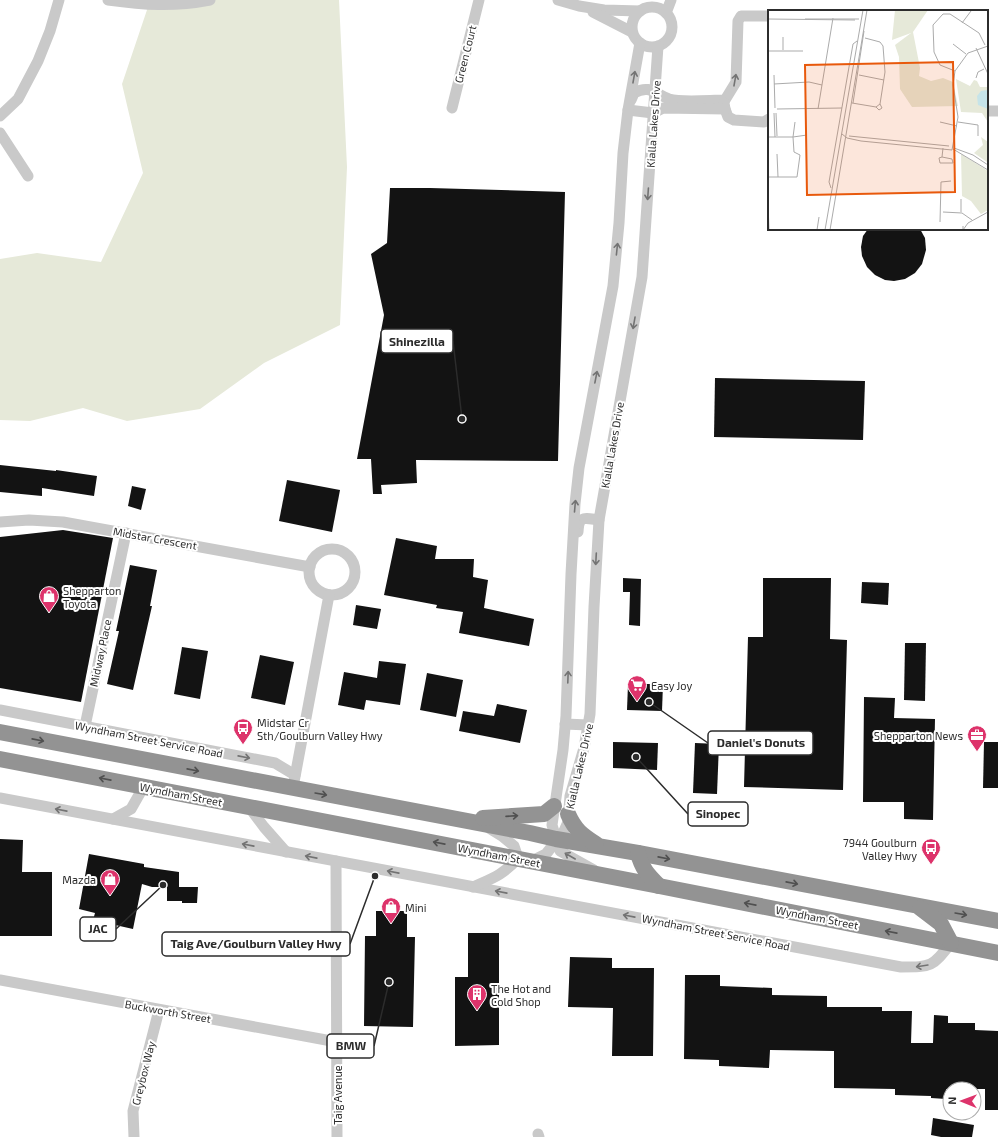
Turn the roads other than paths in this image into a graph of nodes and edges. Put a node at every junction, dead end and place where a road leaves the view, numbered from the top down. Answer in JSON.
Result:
{"nodes":[{"id":1,"x":59,"y":0,"type":"edge"},
{"id":2,"x":108,"y":0,"type":"edge"},
{"id":3,"x":210,"y":0,"type":"edge"},
{"id":4,"x":479,"y":0,"type":"edge"},
{"id":5,"x":558,"y":0,"type":"edge"},
{"id":6,"x":671,"y":0,"type":"edge"},
{"id":7,"x":653,"y":3,"type":"edge"},
{"id":8,"x":579,"y":6,"type":"junction"},
{"id":9,"x":640,"y":11,"type":"junction"},
{"id":10,"x":666,"y":13,"type":"junction"},
{"id":11,"x":768,"y":16,"type":"edge"},
{"id":12,"x":632,"y":32,"type":"junction"},
{"id":13,"x":640,"y":43,"type":"junction"},
{"id":14,"x":658,"y":46,"type":"junction"},
{"id":15,"x":655,"y":91,"type":"junction"},
{"id":16,"x":725,"y":105,"type":"junction"},
{"id":17,"x":452,"y":108,"type":"dead end"},
{"id":18,"x":628,"y":110,"type":"junction"},
{"id":19,"x":653,"y":113,"type":"junction"},
{"id":20,"x":0,"y":116,"type":"edge"},
{"id":21,"x":768,"y":120,"type":"edge"},
{"id":22,"x":0,"y":133,"type":"edge"},
{"id":23,"x":28,"y":176,"type":"dead end"},
{"id":24,"x":598,"y":520,"type":"junction"},
{"id":25,"x":0,"y":522,"type":"edge"},
{"id":26,"x":126,"y":532,"type":"junction"},
{"id":27,"x":310,"y":567,"type":"junction"},
{"id":28,"x":571,"y":574,"type":"junction"},
{"id":29,"x":329,"y":595,"type":"junction"},
{"id":30,"x":0,"y":710,"type":"edge"},
{"id":31,"x":565,"y":724,"type":"junction"},
{"id":32,"x":588,"y":725,"type":"junction"},
{"id":33,"x":84,"y":726,"type":"junction"},
{"id":34,"x":0,"y":732,"type":"edge"},
{"id":35,"x":0,"y":759,"type":"edge"},
{"id":36,"x":142,"y":760,"type":"junction"},
{"id":37,"x":165,"y":764,"type":"junction"},
{"id":38,"x":294,"y":782,"type":"junction"},
{"id":39,"x":144,"y":786,"type":"junction"},
{"id":40,"x":168,"y":791,"type":"junction"},
{"id":41,"x":0,"y":798,"type":"edge"},
{"id":42,"x":554,"y":806,"type":"junction"},
{"id":43,"x":249,"y":807,"type":"junction"},
{"id":44,"x":568,"y":814,"type":"junction"},
{"id":45,"x":113,"y":820,"type":"junction"},
{"id":46,"x":459,"y":820,"type":"junction"},
{"id":47,"x":481,"y":824,"type":"junction"},
{"id":48,"x":556,"y":840,"type":"junction"},
{"id":49,"x":602,"y":847,"type":"junction"},
{"id":50,"x":286,"y":852,"type":"junction"},
{"id":51,"x":638,"y":854,"type":"junction"},
{"id":52,"x":525,"y":860,"type":"junction"},
{"id":53,"x":336,"y":861,"type":"junction"},
{"id":54,"x":604,"y":876,"type":"junction"},
{"id":55,"x":659,"y":886,"type":"junction"},
{"id":56,"x":473,"y":887,"type":"junction"},
{"id":57,"x":917,"y":906,"type":"junction"},
{"id":58,"x":998,"y":921,"type":"edge"},
{"id":59,"x":951,"y":943,"type":"junction"},
{"id":60,"x":998,"y":953,"type":"edge"},
{"id":61,"x":0,"y":980,"type":"edge"},
{"id":62,"x":159,"y":1010,"type":"junction"},
{"id":63,"x":337,"y":1042,"type":"junction"},
{"id":64,"x":134,"y":1137,"type":"edge"},
{"id":65,"x":337,"y":1137,"type":"edge"}],
"edges":[{"from":1,"to":20,"type":"street"},
{"from":2,"to":3,"type":"street"},
{"from":4,"to":17,"type":"street","name":"Green Court"},
{"from":5,"to":8,"type":"street"},
{"from":6,"to":10,"type":"street"},
{"from":7,"to":9,"type":"street"},
{"from":7,"to":10,"type":"street"},
{"from":8,"to":9,"type":"street"},
{"from":8,"to":12,"type":"street"},
{"from":9,"to":12,"type":"street"},
{"from":10,"to":14,"type":"street"},
{"from":16,"to":11,"type":"street","one_way":true},
{"from":12,"to":13,"type":"street"},
{"from":13,"to":14,"type":"street"},
{"from":18,"to":13,"type":"street","name":"Kialla Lakes Drive","one_way":true},
{"from":14,"to":15,"type":"street","name":"Kialla Lakes Drive"},
{"from":15,"to":16,"type":"street"},
{"from":15,"to":18,"type":"street"},
{"from":15,"to":19,"type":"street","name":"Kialla Lakes Drive"},
{"from":16,"to":19,"type":"street"},
{"from":16,"to":21,"type":"street"},
{"from":18,"to":19,"type":"street"},
{"from":28,"to":18,"type":"street","name":"Kialla Lakes Drive","one_way":true},
{"from":19,"to":24,"type":"street","name":"Kialla Lakes Drive","one_way":true},
{"from":22,"to":23,"type":"street"},
{"from":24,"to":28,"type":"street"},
{"from":24,"to":32,"type":"street","name":"Kialla Lakes Drive","one_way":true},
{"from":25,"to":26,"type":"street","name":"Midstar Crescent"},
{"from":26,"to":27,"type":"street","name":"Midstar Crescent"},
{"from":26,"to":33,"type":"street","name":"Midway Place"},
{"from":27,"to":29,"type":"street"},
{"from":27,"to":29,"type":"street"},
{"from":31,"to":28,"type":"street","name":"Kialla Lakes Drive","one_way":true},
{"from":29,"to":38,"type":"street"},
{"from":30,"to":33,"type":"street","name":"Wyndham Street Service Road"},
{"from":31,"to":32,"type":"street"},
{"from":31,"to":42,"type":"street","name":"Kialla Lakes Drive"},
{"from":32,"to":44,"type":"street","name":"Kialla Lakes Drive"},
{"from":33,"to":38,"type":"street","name":"Wyndham Street Service Road","one_way":true},
{"from":34,"to":36,"type":"highway","one_way":true},
{"from":39,"to":35,"type":"highway","name":"Wyndham Street","one_way":true},
{"from":36,"to":37,"type":"highway"},
{"from":36,"to":39,"type":"highway"},
{"from":37,"to":38,"type":"highway","one_way":true},
{"from":37,"to":40,"type":"highway"},
{"from":38,"to":46,"type":"highway","one_way":true},
{"from":39,"to":40,"type":"highway","name":"Wyndham Street"},
{"from":39,"to":45,"type":"street"},
{"from":40,"to":43,"type":"highway","name":"Wyndham Street"},
{"from":45,"to":41,"type":"street","name":"Wyndham Street Service Road","one_way":true},
{"from":46,"to":42,"type":"highway","one_way":true},
{"from":42,"to":48,"type":"street","name":"Kialla Lakes Drive"},
{"from":43,"to":50,"type":"street"},
{"from":52,"to":43,"type":"highway","name":"Wyndham Street","one_way":true},
{"from":44,"to":48,"type":"street","name":"Kialla Lakes Drive"},
{"from":44,"to":49,"type":"highway"},
{"from":50,"to":45,"type":"street","name":"Wyndham Street Service Road","one_way":true},
{"from":46,"to":47,"type":"highway"},
{"from":47,"to":48,"type":"highway"},
{"from":47,"to":52,"type":"street"},
{"from":48,"to":49,"type":"highway"},
{"from":48,"to":52,"type":"street","name":"Kialla Lakes Drive"},
{"from":54,"to":48,"type":"street","name":"Kialla Lakes Drive","one_way":true},
{"from":49,"to":51,"type":"highway"},
{"from":53,"to":50,"type":"street","name":"Wyndham Street Service Road","one_way":true},
{"from":51,"to":55,"type":"highway"},
{"from":51,"to":57,"type":"highway","one_way":true},
{"from":52,"to":54,"type":"highway","name":"Wyndham Street"},
{"from":52,"to":56,"type":"street"},
{"from":56,"to":53,"type":"street","name":"Wyndham Street Service Road","one_way":true},
{"from":53,"to":63,"type":"street","name":"Taig Avenue"},
{"from":54,"to":55,"type":"highway","name":"Wyndham Street"},
{"from":59,"to":55,"type":"highway","name":"Wyndham Street","one_way":true},
{"from":59,"to":56,"type":"street","name":"Wyndham Street Service Road","one_way":true},
{"from":57,"to":58,"type":"highway","one_way":true},
{"from":57,"to":59,"type":"highway"},
{"from":59,"to":60,"type":"highway","name":"Wyndham Street"},
{"from":61,"to":62,"type":"street","name":"Buckworth Street"},
{"from":62,"to":63,"type":"street","name":"Buckworth Street"},
{"from":62,"to":64,"type":"street","name":"Greybox Way"},
{"from":63,"to":65,"type":"street","name":"Taig Avenue"}]}
